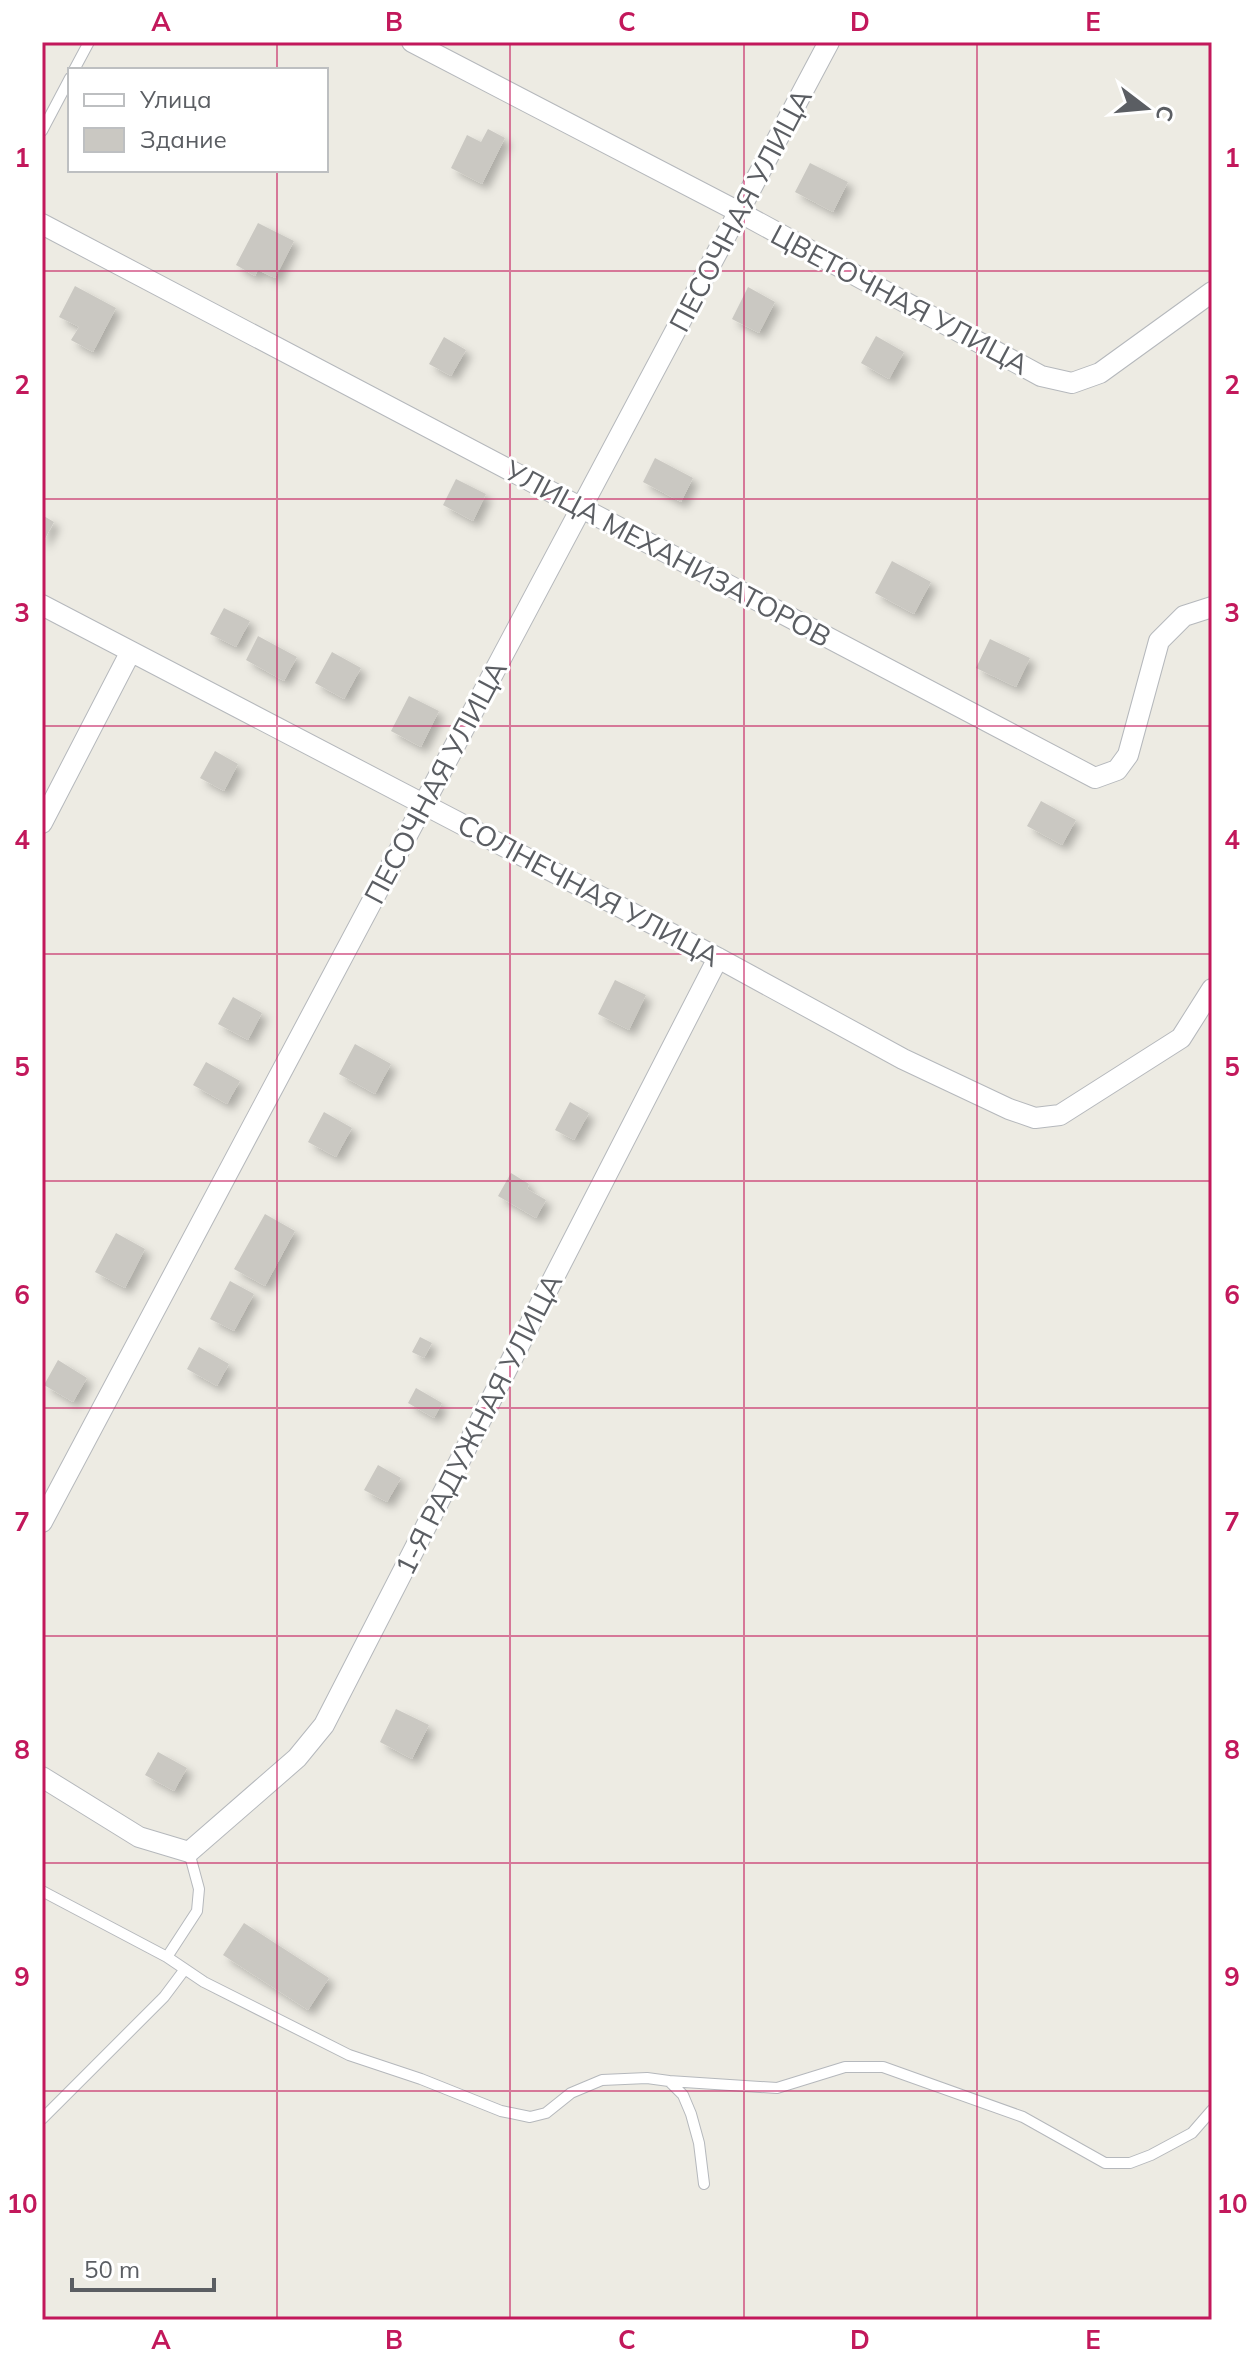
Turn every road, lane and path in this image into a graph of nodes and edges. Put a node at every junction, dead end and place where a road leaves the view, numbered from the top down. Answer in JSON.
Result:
{"nodes":[{"id":1,"x":89,"y":42,"type":"edge"},
{"id":2,"x":412,"y":42,"type":"edge"},
{"id":3,"x":829,"y":42,"type":"edge"},
{"id":4,"x":75,"y":68,"type":"edge"},
{"id":5,"x":68,"y":82,"type":"edge"},
{"id":6,"x":42,"y":131,"type":"edge"},
{"id":7,"x":739,"y":212,"type":"junction"},
{"id":8,"x":42,"y":224,"type":"edge"},
{"id":9,"x":1212,"y":292,"type":"edge"},
{"id":10,"x":582,"y":508,"type":"junction"},
{"id":11,"x":42,"y":605,"type":"edge"},
{"id":12,"x":1212,"y":607,"type":"edge"},
{"id":13,"x":130,"y":653,"type":"junction"},
{"id":14,"x":424,"y":803,"type":"junction"},
{"id":15,"x":42,"y":823,"type":"edge"},
{"id":16,"x":718,"y":958,"type":"junction"},
{"id":17,"x":1212,"y":989,"type":"edge"},
{"id":18,"x":42,"y":1522,"type":"edge"},
{"id":19,"x":42,"y":1777,"type":"edge"},
{"id":20,"x":189,"y":1852,"type":"junction"},
{"id":21,"x":42,"y":1891,"type":"edge"},
{"id":22,"x":167,"y":1957,"type":"junction"},
{"id":23,"x":185,"y":1969,"type":"junction"},
{"id":24,"x":669,"y":2081,"type":"junction"},
{"id":25,"x":1212,"y":2110,"type":"edge"},
{"id":26,"x":42,"y":2119,"type":"edge"},
{"id":27,"x":704,"y":2184,"type":"dead end"}],
"edges":[{"from":1,"to":4,"type":"lane"},
{"from":2,"to":7,"type":"street","name":"ЦВЕТОЧНАЯ УЛИЦА"},
{"from":3,"to":7,"type":"street","name":"ПЕСОЧНАЯ УЛИЦА"},
{"from":5,"to":6,"type":"lane"},
{"from":7,"to":9,"type":"street","name":"ЦВЕТОЧНАЯ УЛИЦА"},
{"from":7,"to":10,"type":"street","name":"ПЕСОЧНАЯ УЛИЦА"},
{"from":8,"to":10,"type":"street","name":"УЛИЦА МЕХАНИЗАТОРОВ"},
{"from":10,"to":12,"type":"street","name":"УЛИЦА МЕХАНИЗАТОРОВ"},
{"from":10,"to":14,"type":"street","name":"ПЕСОЧНАЯ УЛИЦА"},
{"from":11,"to":13,"type":"street","name":"СОЛНЕЧНАЯ УЛИЦА"},
{"from":13,"to":14,"type":"street","name":"СОЛНЕЧНАЯ УЛИЦА"},
{"from":13,"to":15,"type":"street"},
{"from":14,"to":16,"type":"street","name":"СОЛНЕЧНАЯ УЛИЦА"},
{"from":14,"to":18,"type":"street","name":"ПЕСОЧНАЯ УЛИЦА"},
{"from":16,"to":17,"type":"street","name":"СОЛНЕЧНАЯ УЛИЦА"},
{"from":16,"to":20,"type":"street","name":"1-Я РАДУЖНАЯ УЛИЦА"},
{"from":19,"to":20,"type":"street"},
{"from":20,"to":22,"type":"lane"},
{"from":21,"to":22,"type":"lane"},
{"from":22,"to":23,"type":"lane"},
{"from":23,"to":24,"type":"lane"},
{"from":23,"to":26,"type":"lane"},
{"from":24,"to":25,"type":"lane"},
{"from":24,"to":27,"type":"lane"}]}
